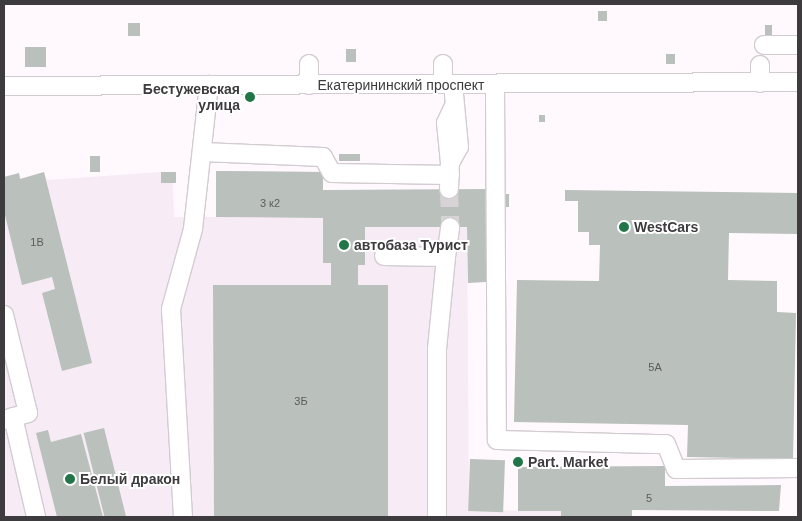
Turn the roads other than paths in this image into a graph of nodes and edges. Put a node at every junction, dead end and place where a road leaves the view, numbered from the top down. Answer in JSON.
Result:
{"nodes":[{"id":1,"x":764,"y":45,"type":"dead end"},
{"id":2,"x":798,"y":45,"type":"edge"},
{"id":3,"x":309,"y":64,"type":"dead end"},
{"id":4,"x":443,"y":64,"type":"dead end"},
{"id":5,"x":760,"y":65,"type":"dead end"},
{"id":6,"x":798,"y":82,"type":"edge"},
{"id":7,"x":760,"y":83,"type":"junction"},
{"id":8,"x":448,"y":84,"type":"junction"},
{"id":9,"x":209,"y":85,"type":"junction"},
{"id":10,"x":309,"y":85,"type":"junction"},
{"id":11,"x":495,"y":85,"type":"junction"},
{"id":12,"x":4,"y":86,"type":"edge"},
{"id":13,"x":202,"y":152,"type":"junction"},
{"id":14,"x":450,"y":228,"type":"tunnel mouth"},
{"id":15,"x":384,"y":256,"type":"dead end"},
{"id":16,"x":446,"y":257,"type":"junction"},
{"id":17,"x":4,"y":315,"type":"edge"},
{"id":18,"x":8,"y":418,"type":"edge"},
{"id":19,"x":798,"y":468,"type":"edge"},
{"id":20,"x":36,"y":517,"type":"edge"},
{"id":21,"x":183,"y":517,"type":"edge"},
{"id":22,"x":437,"y":517,"type":"edge"}],
"edges":[{"from":1,"to":2,"type":"street"},
{"from":3,"to":10,"type":"street"},
{"from":4,"to":8,"type":"street"},
{"from":5,"to":7,"type":"street"},
{"from":6,"to":7,"type":"street","name":"Екатерининский проспект"},
{"from":7,"to":11,"type":"street","name":"Екатерининский проспект"},
{"from":8,"to":10,"type":"street","name":"Екатерининский проспект"},
{"from":8,"to":11,"type":"street","name":"Екатерининский проспект"},
{"from":8,"to":13,"type":"street"},
{"from":9,"to":10,"type":"street","name":"Екатерининский проспект"},
{"from":9,"to":12,"type":"street","name":"Екатерининский проспект"},
{"from":9,"to":13,"type":"street"},
{"from":11,"to":19,"type":"street"},
{"from":13,"to":21,"type":"street"},
{"from":14,"to":16,"type":"street"},
{"from":15,"to":16,"type":"street"},
{"from":16,"to":22,"type":"street"},
{"from":17,"to":18,"type":"street"},
{"from":18,"to":20,"type":"street"}]}
